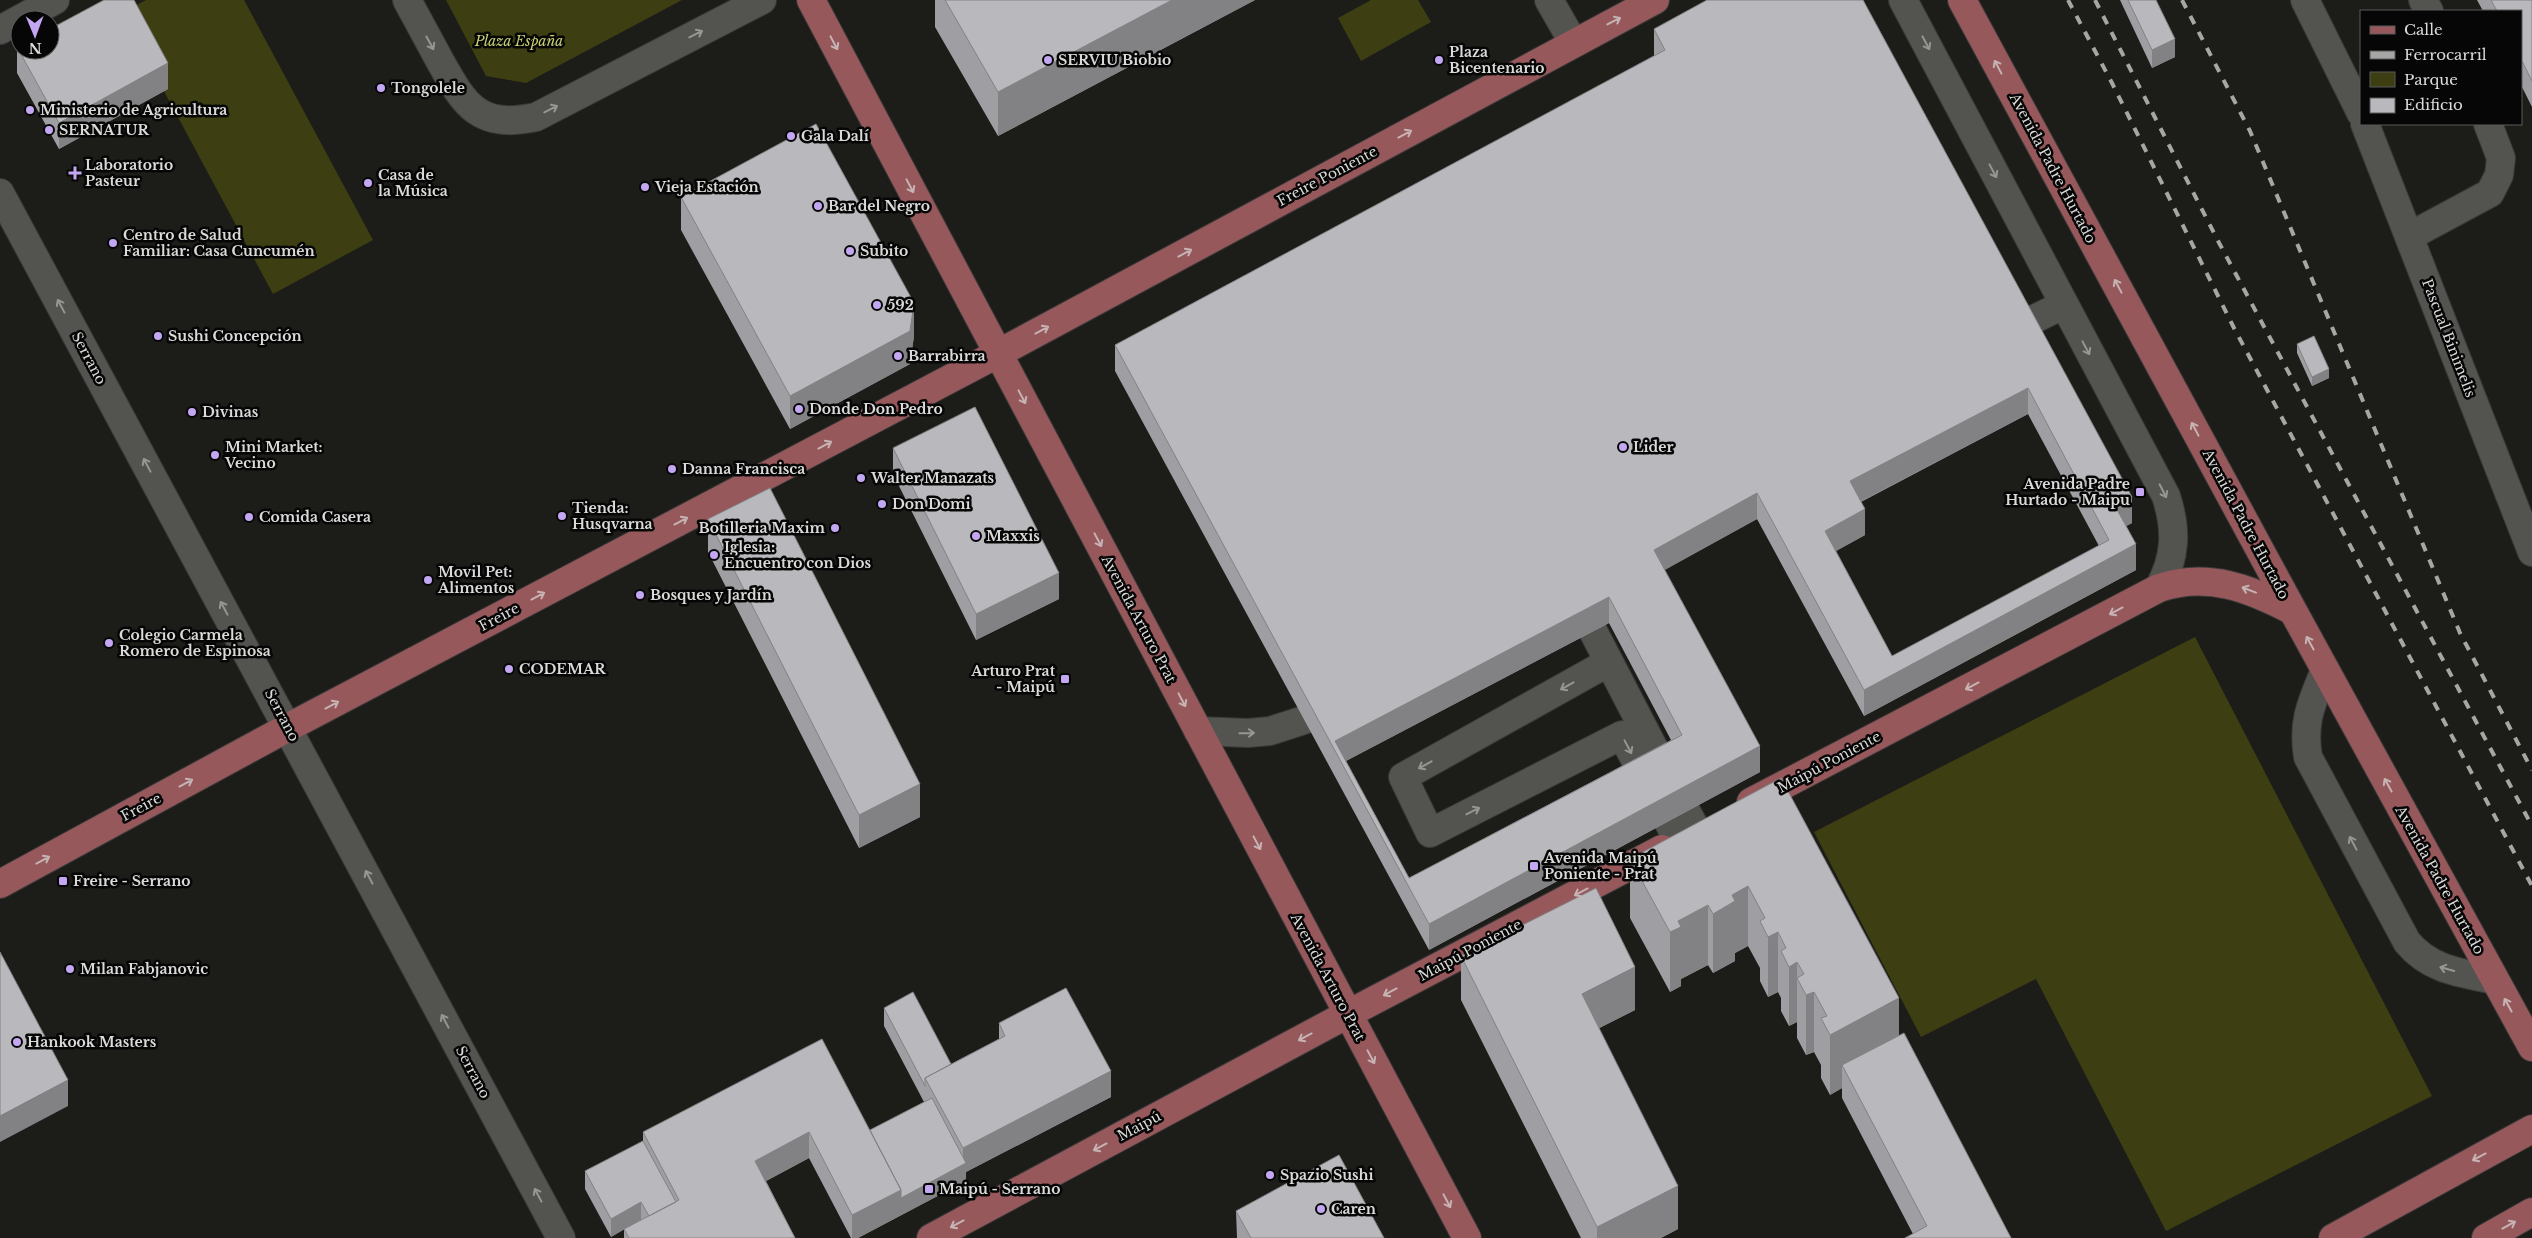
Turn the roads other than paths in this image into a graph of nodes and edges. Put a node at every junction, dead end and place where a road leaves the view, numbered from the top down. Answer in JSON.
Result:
{"nodes":[{"id":1,"x":55,"y":0,"type":"edge"},
{"id":2,"x":407,"y":0,"type":"edge"},
{"id":3,"x":762,"y":0,"type":"edge"},
{"id":4,"x":811,"y":0,"type":"edge"},
{"id":5,"x":1549,"y":0,"type":"edge"},
{"id":6,"x":1656,"y":0,"type":"edge"},
{"id":7,"x":1903,"y":0,"type":"edge"},
{"id":8,"x":1962,"y":0,"type":"edge"},
{"id":9,"x":2305,"y":0,"type":"edge"},
{"id":10,"x":0,"y":30,"type":"edge"},
{"id":11,"x":1573,"y":42,"type":"junction"},
{"id":12,"x":2360,"y":111,"type":"edge"},
{"id":13,"x":2365,"y":125,"type":"edge"},
{"id":14,"x":2488,"y":125,"type":"edge"},
{"id":15,"x":0,"y":193,"type":"edge"},
{"id":16,"x":2410,"y":236,"type":"junction"},
{"id":17,"x":2063,"y":305,"type":"junction"},
{"id":18,"x":2024,"y":324,"type":"edge"},
{"id":19,"x":999,"y":354,"type":"junction"},
{"id":20,"x":2532,"y":552,"type":"edge"},
{"id":21,"x":2159,"y":588,"type":"junction"},
{"id":22,"x":2292,"y":611,"type":"junction"},
{"id":23,"x":1593,"y":631,"type":"edge"},
{"id":24,"x":1609,"y":662,"type":"junction"},
{"id":25,"x":2325,"y":670,"type":"junction"},
{"id":26,"x":1304,"y":720,"type":"edge"},
{"id":27,"x":289,"y":728,"type":"junction"},
{"id":28,"x":1198,"y":731,"type":"junction"},
{"id":29,"x":0,"y":884,"type":"edge"},
{"id":30,"x":2495,"y":980,"type":"junction"},
{"id":31,"x":1348,"y":1014,"type":"junction"},
{"id":32,"x":2532,"y":1047,"type":"edge"},
{"id":33,"x":2532,"y":1129,"type":"edge"},
{"id":34,"x":2532,"y":1212,"type":"edge"},
{"id":35,"x":561,"y":1238,"type":"edge"},
{"id":36,"x":931,"y":1238,"type":"edge"},
{"id":37,"x":1467,"y":1238,"type":"edge"},
{"id":38,"x":2333,"y":1238,"type":"edge"},
{"id":39,"x":2486,"y":1238,"type":"edge"}],
"edges":[{"from":1,"to":10,"type":"street"},
{"from":2,"to":3,"type":"street","one_way":true},
{"from":4,"to":19,"type":"main road","name":"Avenida Arturo Prat","one_way":true},
{"from":5,"to":11,"type":"street"},
{"from":11,"to":6,"type":"main road","name":"Freire Poniente","one_way":true},
{"from":7,"to":17,"type":"street","one_way":true},
{"from":22,"to":8,"type":"main road","name":"Avenida Padre Hurtado","one_way":true},
{"from":9,"to":12,"type":"street"},
{"from":19,"to":11,"type":"main road","name":"Freire Poniente","one_way":true},
{"from":13,"to":16,"type":"street","name":"Pascual Binimelis"},
{"from":14,"to":16,"type":"street"},
{"from":27,"to":15,"type":"street","name":"Serrano","one_way":true},
{"from":16,"to":20,"type":"street","name":"Pascual Binimelis"},
{"from":17,"to":18,"type":"street"},
{"from":17,"to":21,"type":"street","one_way":true},
{"from":27,"to":19,"type":"main road","name":"Freire","one_way":true},
{"from":19,"to":28,"type":"main road","name":"Avenida Arturo Prat","one_way":true},
{"from":22,"to":21,"type":"main road","name":"Maipú Poniente","one_way":true},
{"from":21,"to":31,"type":"main road","name":"Maipú Poniente","one_way":true},
{"from":25,"to":22,"type":"main road","name":"Avenida Padre Hurtado","one_way":true},
{"from":23,"to":24,"type":"street"},
{"from":24,"to":24,"type":"street","one_way":true},
{"from":30,"to":25,"type":"main road","name":"Avenida Padre Hurtado","one_way":true},
{"from":30,"to":25,"type":"street","one_way":true},
{"from":28,"to":26,"type":"street","one_way":true},
{"from":29,"to":27,"type":"main road","name":"Freire","one_way":true},
{"from":35,"to":27,"type":"street","name":"Serrano","one_way":true},
{"from":28,"to":31,"type":"main road","name":"Avenida Arturo Prat","one_way":true},
{"from":32,"to":30,"type":"main road","name":"Avenida Padre Hurtado","one_way":true},
{"from":31,"to":36,"type":"main road","name":"Maipú","one_way":true},
{"from":31,"to":37,"type":"main road","name":"Avenida Arturo Prat","one_way":true},
{"from":33,"to":38,"type":"main road","one_way":true},
{"from":39,"to":34,"type":"main road","one_way":true}]}
